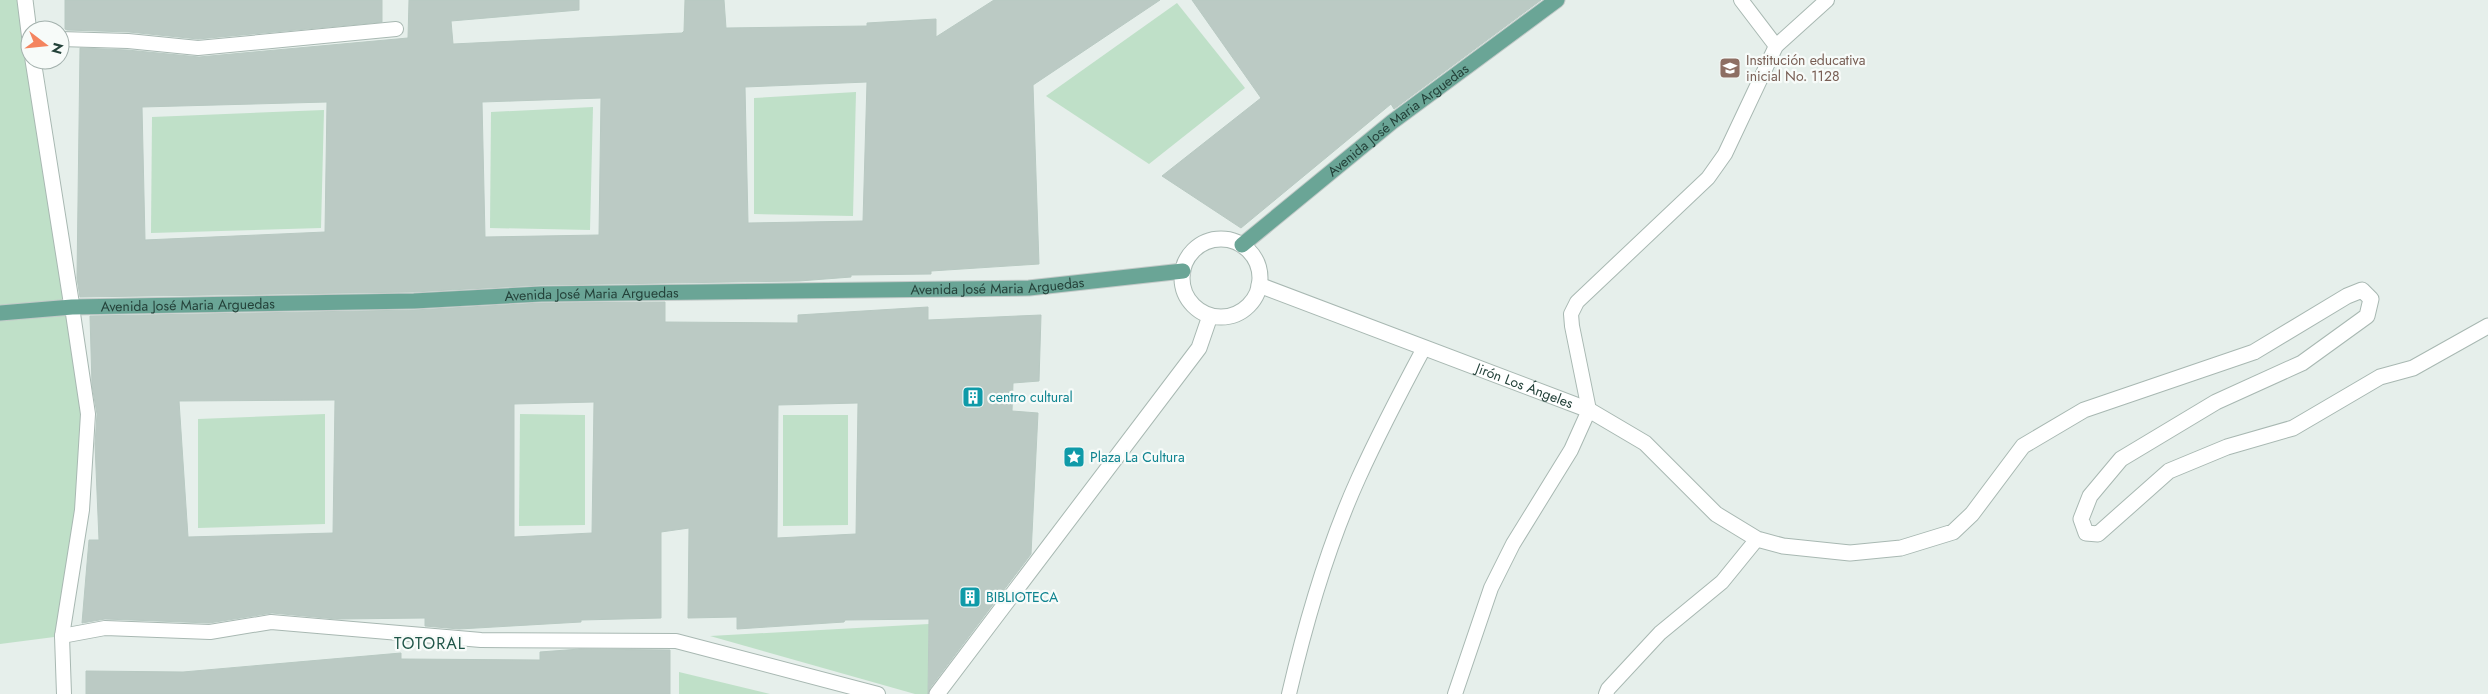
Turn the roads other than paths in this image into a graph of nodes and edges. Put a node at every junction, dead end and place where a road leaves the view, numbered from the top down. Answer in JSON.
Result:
{"nodes":[{"id":1,"x":25,"y":0,"type":"edge"},
{"id":2,"x":1557,"y":0,"type":"edge"},
{"id":3,"x":1741,"y":0,"type":"edge"},
{"id":4,"x":1828,"y":0,"type":"edge"},
{"id":5,"x":28,"y":20,"type":"edge"},
{"id":6,"x":396,"y":29,"type":"dead end"},
{"id":7,"x":70,"y":39,"type":"edge"},
{"id":8,"x":1776,"y":46,"type":"junction"},
{"id":9,"x":35,"y":70,"type":"edge"},
{"id":10,"x":1242,"y":245,"type":"junction"},
{"id":11,"x":1183,"y":272,"type":"junction"},
{"id":12,"x":1259,"y":285,"type":"junction"},
{"id":13,"x":72,"y":307,"type":"junction"},
{"id":14,"x":0,"y":313,"type":"edge"},
{"id":15,"x":1210,"y":316,"type":"junction"},
{"id":16,"x":2488,"y":326,"type":"edge"},
{"id":17,"x":1424,"y":348,"type":"junction"},
{"id":18,"x":1589,"y":410,"type":"junction"},
{"id":19,"x":1757,"y":539,"type":"junction"},
{"id":20,"x":62,"y":636,"type":"junction"},
{"id":21,"x":1608,"y":692,"type":"edge"},
{"id":22,"x":64,"y":694,"type":"edge"},
{"id":23,"x":878,"y":694,"type":"edge"},
{"id":24,"x":937,"y":694,"type":"edge"},
{"id":25,"x":1290,"y":694,"type":"edge"},
{"id":26,"x":1455,"y":694,"type":"edge"}],
"edges":[{"from":1,"to":5,"type":"street"},
{"from":2,"to":10,"type":"main road","name":"Avenida José Maria Arguedas"},
{"from":3,"to":8,"type":"street"},
{"from":4,"to":8,"type":"street"},
{"from":6,"to":7,"type":"street"},
{"from":8,"to":18,"type":"street"},
{"from":9,"to":13,"type":"street"},
{"from":10,"to":11,"type":"street"},
{"from":10,"to":12,"type":"street"},
{"from":11,"to":13,"type":"main road","name":"Avenida José Maria Arguedas"},
{"from":11,"to":15,"type":"street"},
{"from":12,"to":15,"type":"street"},
{"from":12,"to":17,"type":"street","name":"Jirón Los Ángeles"},
{"from":13,"to":14,"type":"main road","name":"Avenida José Maria Arguedas"},
{"from":13,"to":20,"type":"street"},
{"from":15,"to":24,"type":"street"},
{"from":16,"to":19,"type":"street","name":"Jirón Los Ángeles"},
{"from":17,"to":18,"type":"street","name":"Jirón Los Ángeles"},
{"from":17,"to":25,"type":"street"},
{"from":18,"to":19,"type":"street","name":"Jirón Los Ángeles"},
{"from":18,"to":26,"type":"street"},
{"from":19,"to":21,"type":"street"},
{"from":20,"to":22,"type":"street"},
{"from":20,"to":23,"type":"street"}]}
